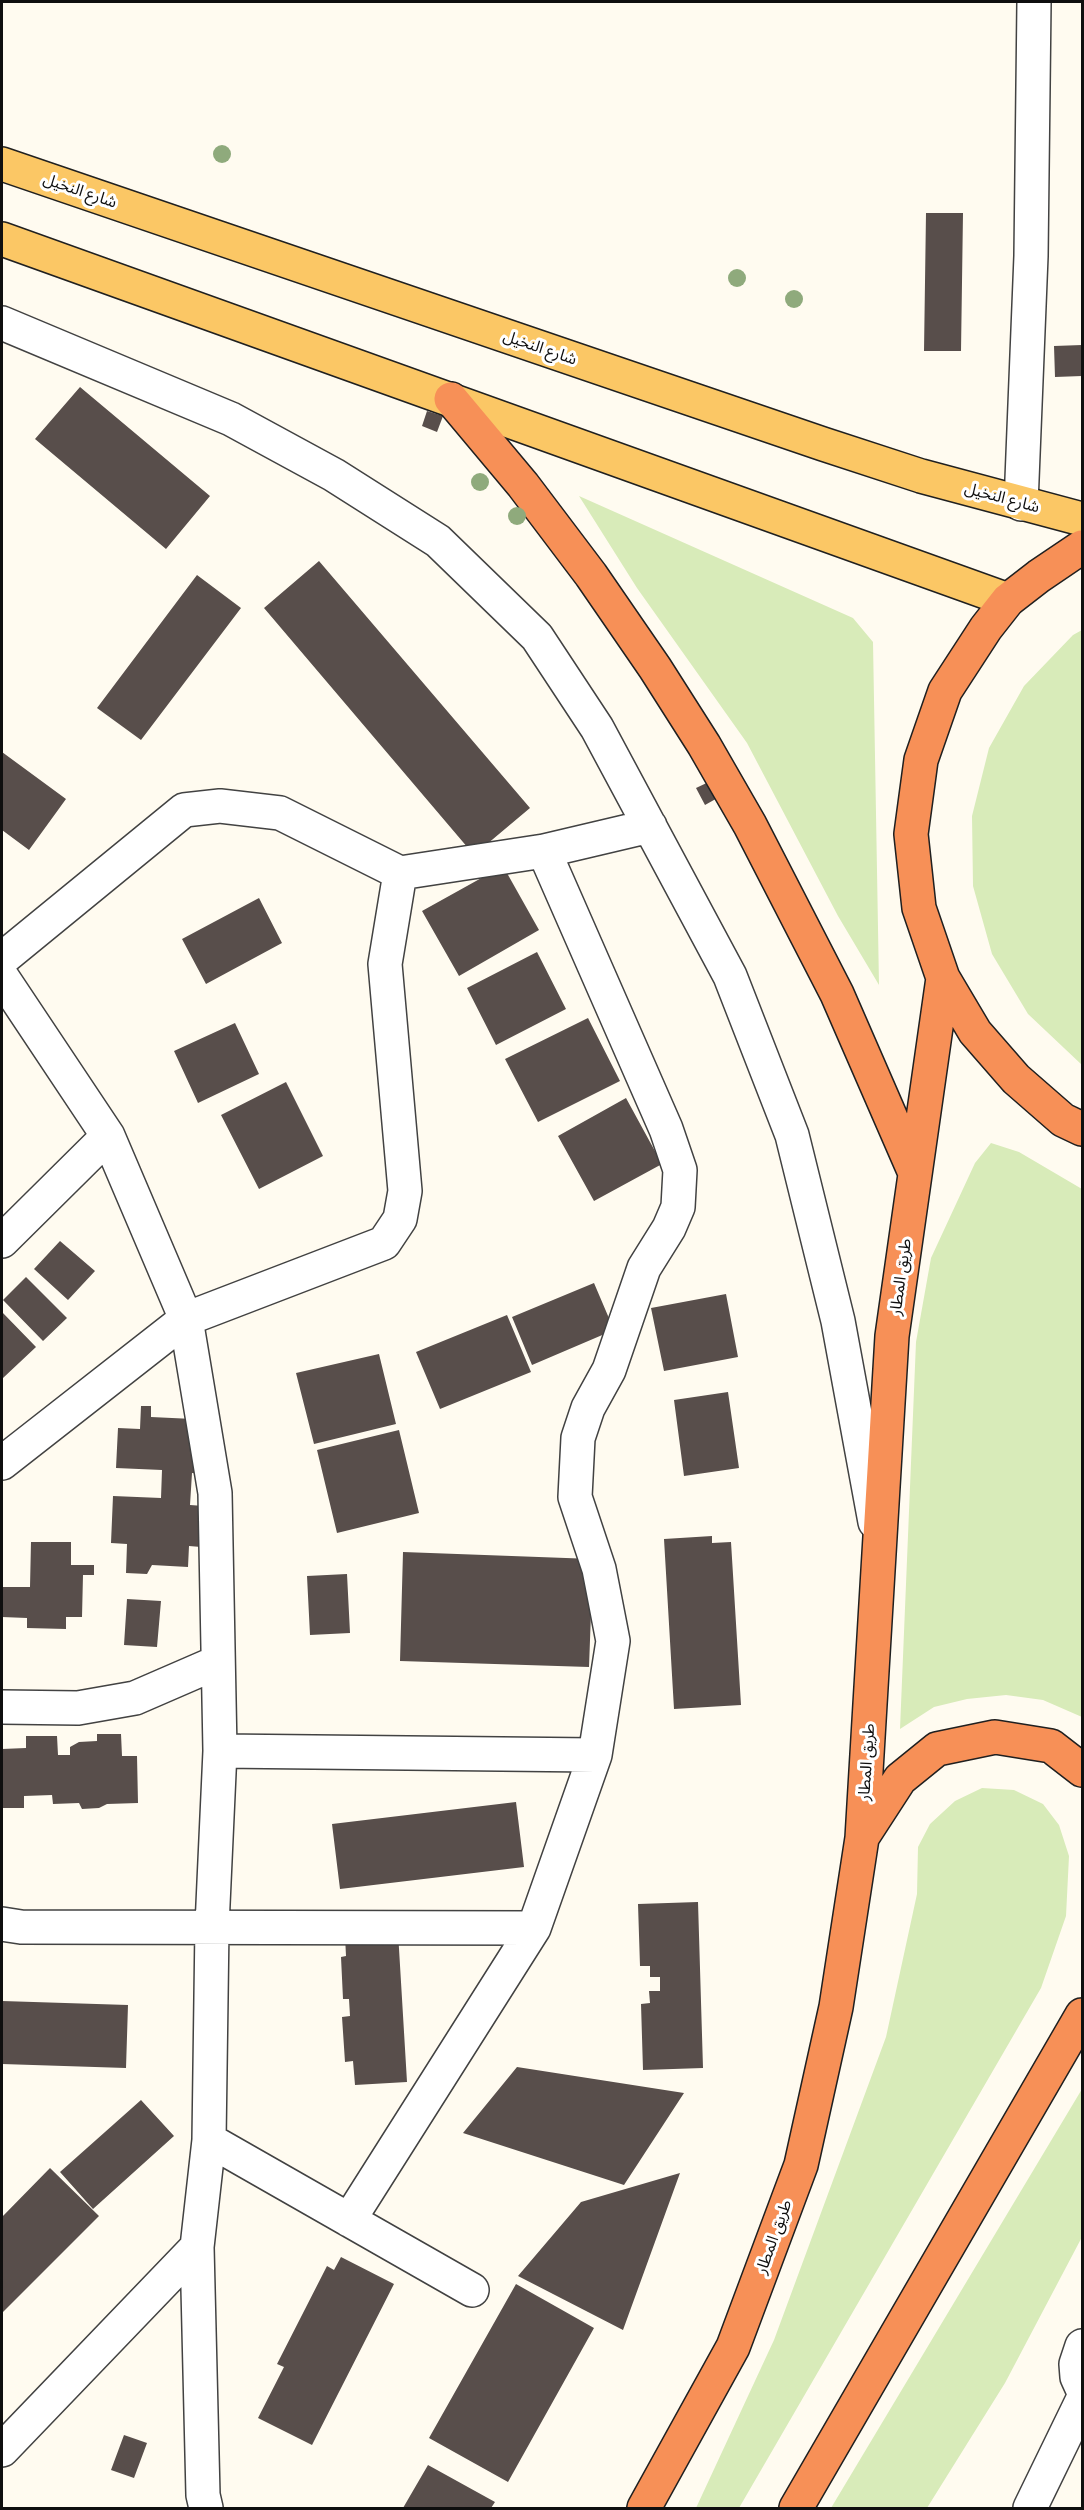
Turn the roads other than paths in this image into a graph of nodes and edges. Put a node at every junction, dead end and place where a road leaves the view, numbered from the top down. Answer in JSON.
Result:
{"nodes":[{"id":1,"x":1034,"y":2,"type":"edge"},
{"id":2,"x":2,"y":164,"type":"edge"},
{"id":3,"x":2,"y":239,"type":"edge"},
{"id":4,"x":2,"y":322,"type":"edge"},
{"id":5,"x":451,"y":399,"type":"junction"},
{"id":6,"x":1022,"y":504,"type":"junction"},
{"id":7,"x":1083,"y":519,"type":"edge"},
{"id":8,"x":1083,"y":548,"type":"edge"},
{"id":9,"x":1008,"y":600,"type":"junction"},
{"id":10,"x":650,"y":826,"type":"junction"},
{"id":11,"x":544,"y":850,"type":"junction"},
{"id":12,"x":400,"y":873,"type":"junction"},
{"id":13,"x":2,"y":958,"type":"edge"},
{"id":14,"x":2,"y":977,"type":"edge"},
{"id":15,"x":943,"y":978,"type":"junction"},
{"id":16,"x":1083,"y":1129,"type":"edge"},
{"id":17,"x":108,"y":1136,"type":"junction"},
{"id":18,"x":915,"y":1173,"type":"junction"},
{"id":19,"x":2,"y":1241,"type":"edge"},
{"id":20,"x":186,"y":1319,"type":"junction"},
{"id":21,"x":2,"y":1463,"type":"edge"},
{"id":22,"x":880,"y":1550,"type":"junction"},
{"id":23,"x":218,"y":1662,"type":"junction"},
{"id":24,"x":2,"y":1707,"type":"edge"},
{"id":25,"x":220,"y":1751,"type":"junction"},
{"id":26,"x":595,"y":1755,"type":"junction"},
{"id":27,"x":1083,"y":1770,"type":"edge"},
{"id":28,"x":862,"y":1838,"type":"junction"},
{"id":29,"x":2,"y":1924,"type":"edge"},
{"id":30,"x":212,"y":1926,"type":"junction"},
{"id":31,"x":534,"y":1928,"type":"junction"},
{"id":32,"x":1083,"y":2015,"type":"edge"},
{"id":33,"x":209,"y":2140,"type":"junction"},
{"id":34,"x":349,"y":2220,"type":"junction"},
{"id":35,"x":197,"y":2247,"type":"junction"},
{"id":36,"x":472,"y":2290,"type":"dead end"},
{"id":37,"x":1083,"y":2346,"type":"edge"},
{"id":38,"x":1083,"y":2388,"type":"edge"},
{"id":39,"x":1083,"y":2401,"type":"edge"},
{"id":40,"x":2,"y":2450,"type":"edge"},
{"id":41,"x":206,"y":2508,"type":"edge"},
{"id":42,"x":644,"y":2508,"type":"edge"},
{"id":43,"x":796,"y":2508,"type":"edge"},
{"id":44,"x":1030,"y":2508,"type":"edge"}],
"edges":[{"from":1,"to":6,"type":"street"},
{"from":2,"to":6,"type":"main road","name":"شارع النخيل"},
{"from":3,"to":5,"type":"main road"},
{"from":4,"to":10,"type":"street"},
{"from":5,"to":9,"type":"main road"},
{"from":5,"to":18,"type":"highway"},
{"from":6,"to":7,"type":"main road","name":"شارع النخيل"},
{"from":8,"to":9,"type":"highway"},
{"from":9,"to":15,"type":"highway"},
{"from":10,"to":11,"type":"street"},
{"from":10,"to":22,"type":"street"},
{"from":11,"to":12,"type":"street"},
{"from":11,"to":26,"type":"street"},
{"from":12,"to":13,"type":"street"},
{"from":12,"to":20,"type":"street"},
{"from":14,"to":17,"type":"street"},
{"from":15,"to":16,"type":"highway"},
{"from":15,"to":18,"type":"highway","name":"طريق المطار"},
{"from":17,"to":19,"type":"street"},
{"from":17,"to":20,"type":"street"},
{"from":18,"to":22,"type":"highway","name":"طريق المطار"},
{"from":20,"to":21,"type":"street"},
{"from":20,"to":23,"type":"street"},
{"from":22,"to":28,"type":"highway","name":"طريق المطار"},
{"from":23,"to":24,"type":"street"},
{"from":23,"to":25,"type":"street"},
{"from":25,"to":26,"type":"street"},
{"from":25,"to":30,"type":"street"},
{"from":26,"to":31,"type":"street"},
{"from":27,"to":28,"type":"highway"},
{"from":28,"to":42,"type":"highway","name":"طريق المطار"},
{"from":29,"to":30,"type":"street"},
{"from":30,"to":31,"type":"street"},
{"from":30,"to":33,"type":"street"},
{"from":31,"to":34,"type":"street"},
{"from":32,"to":43,"type":"highway"},
{"from":33,"to":34,"type":"street"},
{"from":33,"to":35,"type":"street"},
{"from":34,"to":36,"type":"street"},
{"from":35,"to":40,"type":"street"},
{"from":35,"to":41,"type":"street"},
{"from":37,"to":38,"type":"street"},
{"from":39,"to":44,"type":"street"}]}
